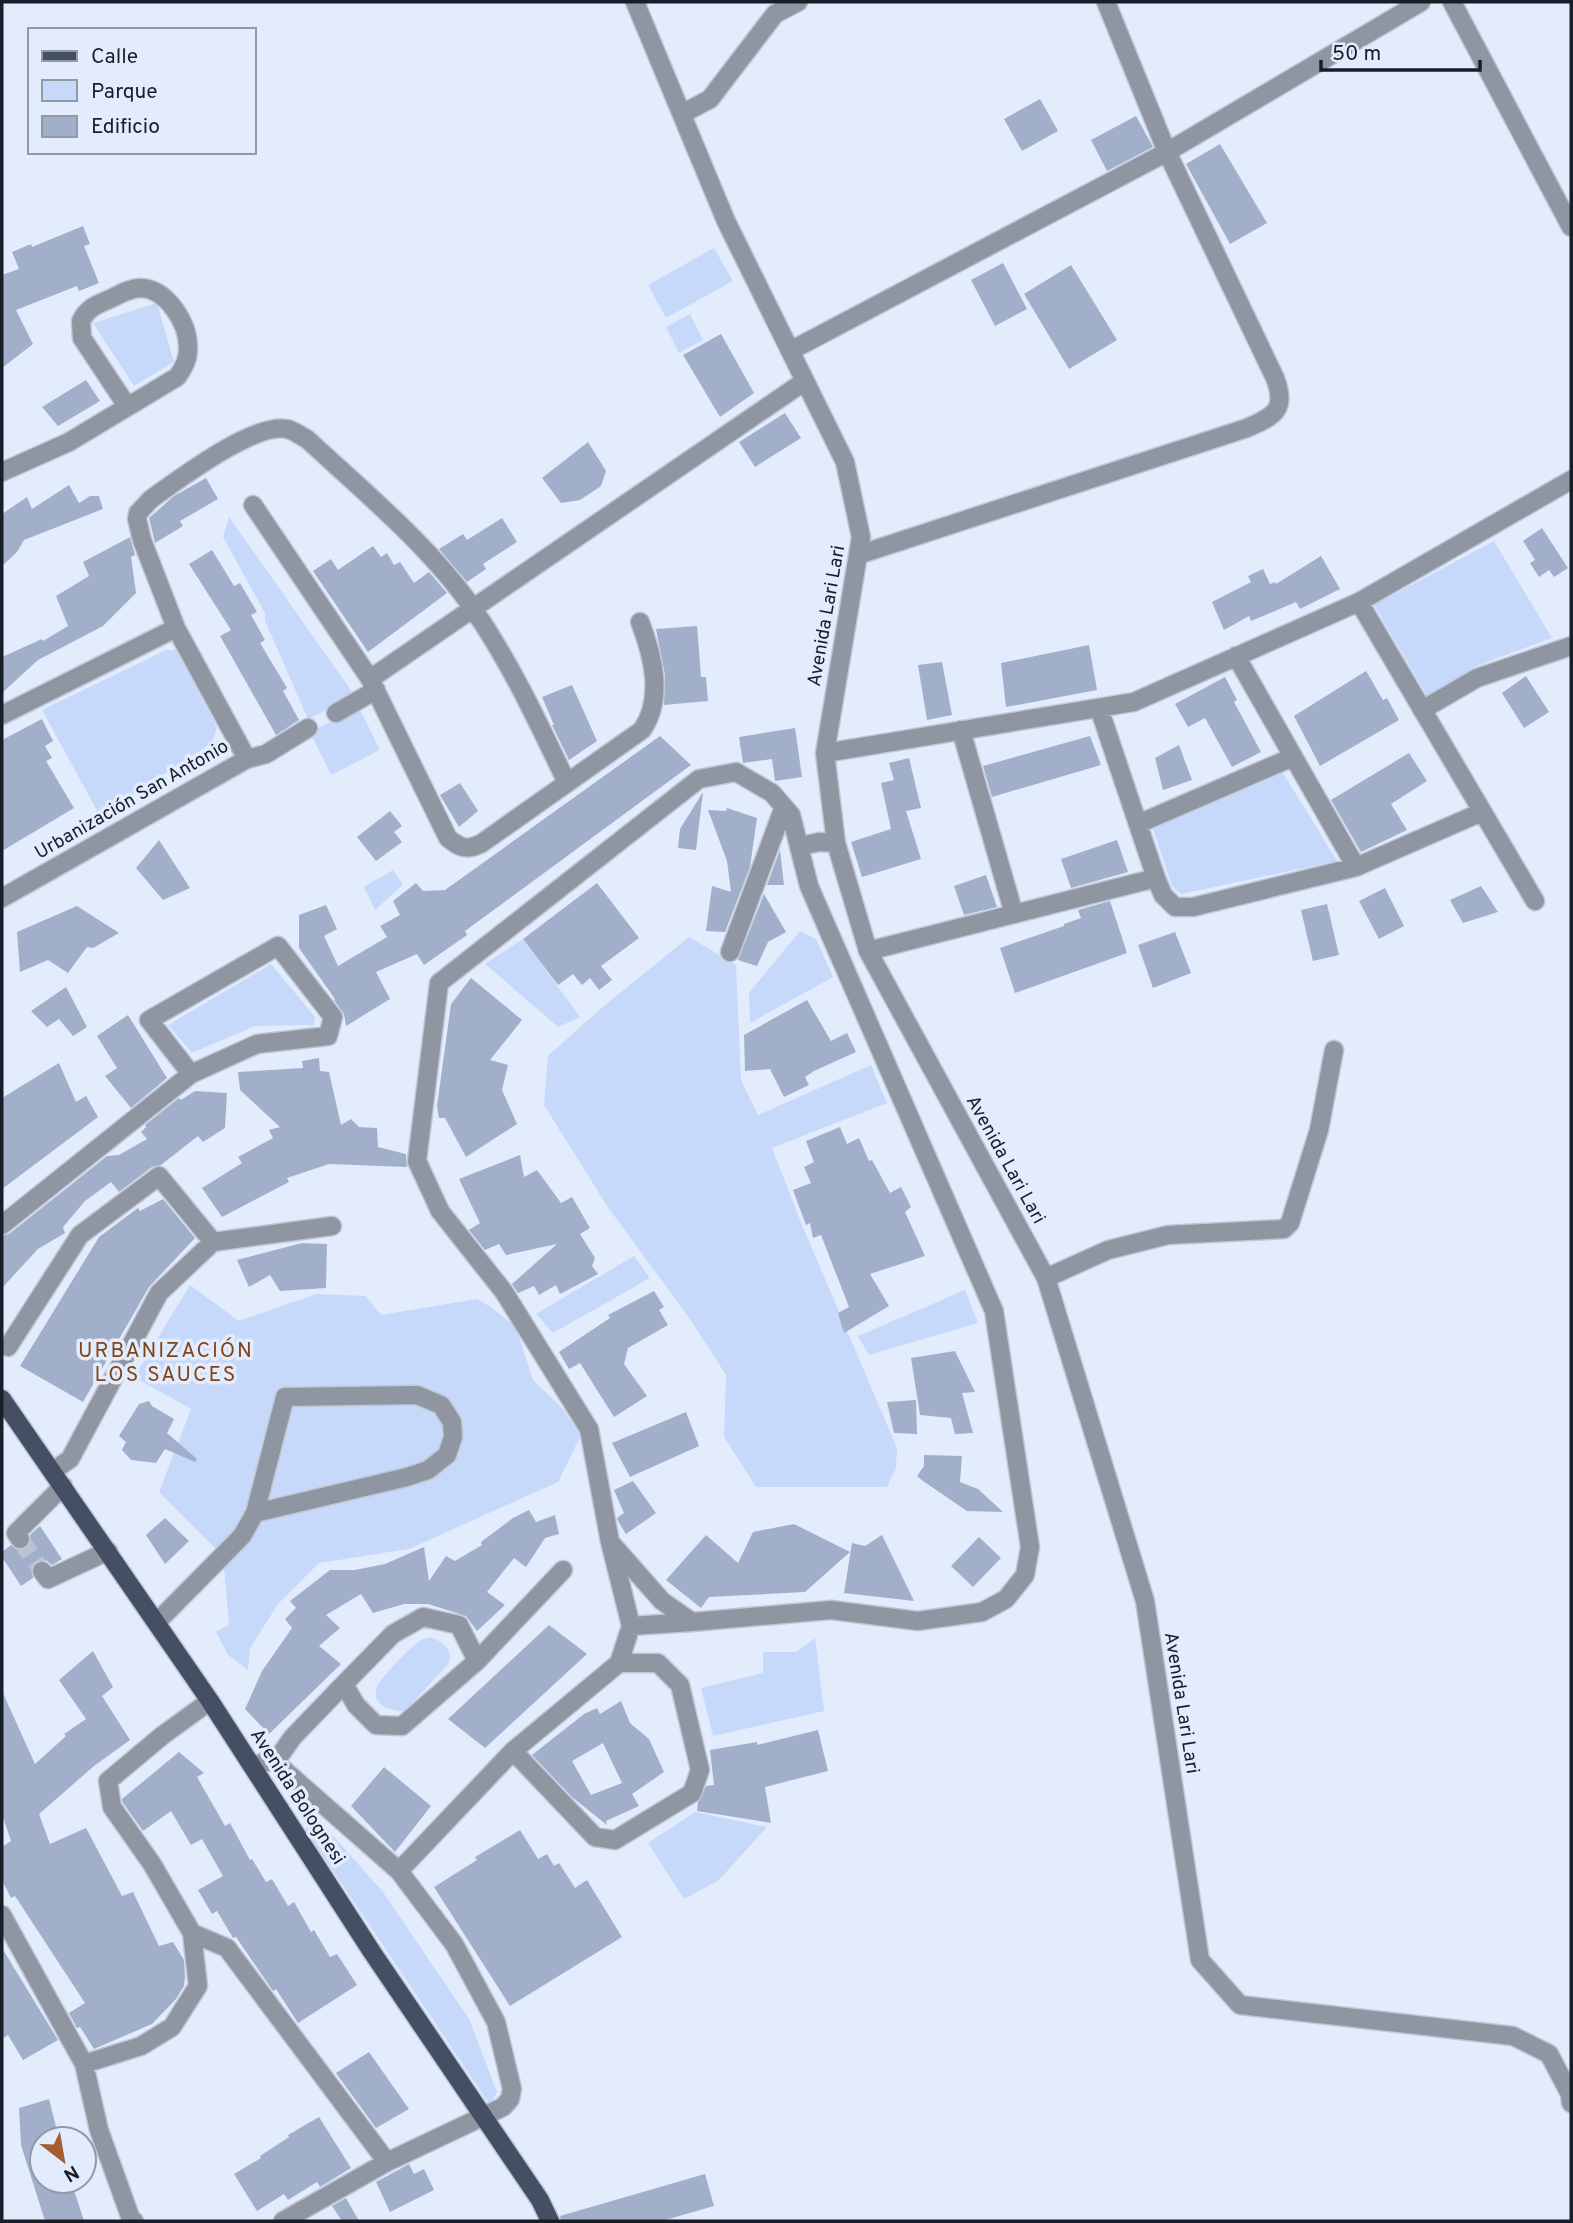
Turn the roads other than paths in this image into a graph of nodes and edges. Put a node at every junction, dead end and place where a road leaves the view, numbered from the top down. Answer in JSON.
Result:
{"nodes":[{"id":1,"x":635,"y":2,"type":"edge"},
{"id":2,"x":798,"y":2,"type":"edge"},
{"id":3,"x":1106,"y":2,"type":"edge"},
{"id":4,"x":1420,"y":2,"type":"edge"},
{"id":5,"x":1452,"y":2,"type":"edge"},
{"id":6,"x":682,"y":114,"type":"junction"},
{"id":7,"x":1167,"y":152,"type":"junction"},
{"id":8,"x":1571,"y":227,"type":"edge"},
{"id":9,"x":790,"y":351,"type":"junction"},
{"id":10,"x":805,"y":382,"type":"junction"},
{"id":11,"x":127,"y":406,"type":"junction"},
{"id":12,"x":2,"y":472,"type":"edge"},
{"id":13,"x":1571,"y":480,"type":"edge"},
{"id":14,"x":253,"y":505,"type":"dead end"},
{"id":15,"x":858,"y":555,"type":"junction"},
{"id":16,"x":1359,"y":602,"type":"junction"},
{"id":17,"x":473,"y":608,"type":"junction"},
{"id":18,"x":640,"y":622,"type":"dead end"},
{"id":19,"x":176,"y":628,"type":"junction"},
{"id":20,"x":1571,"y":646,"type":"edge"},
{"id":21,"x":1236,"y":656,"type":"junction"},
{"id":22,"x":373,"y":684,"type":"junction"},
{"id":23,"x":1099,"y":708,"type":"junction"},
{"id":24,"x":1422,"y":710,"type":"junction"},
{"id":25,"x":336,"y":713,"type":"dead end"},
{"id":26,"x":2,"y":715,"type":"edge"},
{"id":27,"x":308,"y":728,"type":"dead end"},
{"id":28,"x":961,"y":730,"type":"junction"},
{"id":29,"x":825,"y":753,"type":"junction"},
{"id":30,"x":1293,"y":757,"type":"junction"},
{"id":31,"x":247,"y":759,"type":"junction"},
{"id":32,"x":567,"y":783,"type":"junction"},
{"id":33,"x":784,"y":807,"type":"junction"},
{"id":34,"x":1482,"y":812,"type":"junction"},
{"id":35,"x":1138,"y":824,"type":"junction"},
{"id":36,"x":836,"y":843,"type":"junction"},
{"id":37,"x":801,"y":846,"type":"junction"},
{"id":38,"x":1356,"y":867,"type":"junction"},
{"id":39,"x":1156,"y":878,"type":"junction"},
{"id":40,"x":2,"y":898,"type":"edge"},
{"id":41,"x":1535,"y":901,"type":"dead end"},
{"id":42,"x":1014,"y":914,"type":"junction"},
{"id":43,"x":867,"y":951,"type":"junction"},
{"id":44,"x":730,"y":952,"type":"dead end"},
{"id":45,"x":1334,"y":1050,"type":"dead end"},
{"id":46,"x":191,"y":1074,"type":"junction"},
{"id":47,"x":2,"y":1225,"type":"edge"},
{"id":48,"x":332,"y":1226,"type":"dead end"},
{"id":49,"x":213,"y":1242,"type":"junction"},
{"id":50,"x":1046,"y":1278,"type":"junction"},
{"id":51,"x":8,"y":1347,"type":"dead end"},
{"id":52,"x":2,"y":1399,"type":"edge"},
{"id":53,"x":58,"y":1479,"type":"junction"},
{"id":54,"x":255,"y":1513,"type":"junction"},
{"id":55,"x":20,"y":1539,"type":"dead end"},
{"id":56,"x":610,"y":1542,"type":"junction"},
{"id":57,"x":108,"y":1551,"type":"junction"},
{"id":58,"x":563,"y":1570,"type":"dead end"},
{"id":59,"x":42,"y":1571,"type":"dead end"},
{"id":60,"x":157,"y":1622,"type":"junction"},
{"id":61,"x":692,"y":1622,"type":"junction"},
{"id":62,"x":631,"y":1626,"type":"junction"},
{"id":63,"x":477,"y":1661,"type":"junction"},
{"id":64,"x":619,"y":1663,"type":"junction"},
{"id":65,"x":344,"y":1684,"type":"junction"},
{"id":66,"x":211,"y":1701,"type":"junction"},
{"id":67,"x":513,"y":1751,"type":"junction"},
{"id":68,"x":275,"y":1762,"type":"junction"},
{"id":69,"x":253,"y":1767,"type":"junction"},
{"id":70,"x":399,"y":1871,"type":"junction"},
{"id":71,"x":2,"y":1915,"type":"edge"},
{"id":72,"x":192,"y":1933,"type":"junction"},
{"id":73,"x":84,"y":2064,"type":"junction"},
{"id":74,"x":1571,"y":2103,"type":"edge"},
{"id":75,"x":483,"y":2116,"type":"junction"},
{"id":76,"x":387,"y":2161,"type":"junction"},
{"id":77,"x":134,"y":2221,"type":"edge"},
{"id":78,"x":283,"y":2221,"type":"edge"},
{"id":79,"x":550,"y":2221,"type":"edge"}],
"edges":[{"from":1,"to":6,"type":"street","name":"Avenida Lari Lari"},
{"from":2,"to":6,"type":"street"},
{"from":3,"to":7,"type":"street"},
{"from":4,"to":7,"type":"street"},
{"from":5,"to":8,"type":"street"},
{"from":6,"to":9,"type":"street","name":"Avenida Lari Lari"},
{"from":7,"to":9,"type":"street"},
{"from":7,"to":15,"type":"street"},
{"from":9,"to":10,"type":"street","name":"Avenida Lari Lari"},
{"from":10,"to":15,"type":"street","name":"Avenida Lari Lari"},
{"from":10,"to":17,"type":"street"},
{"from":11,"to":11,"type":"street"},
{"from":11,"to":12,"type":"street"},
{"from":13,"to":16,"type":"street"},
{"from":14,"to":22,"type":"street"},
{"from":15,"to":29,"type":"street","name":"Avenida Lari Lari"},
{"from":16,"to":21,"type":"street"},
{"from":16,"to":24,"type":"street"},
{"from":17,"to":19,"type":"street"},
{"from":17,"to":22,"type":"street"},
{"from":17,"to":32,"type":"street"},
{"from":18,"to":32,"type":"street"},
{"from":19,"to":26,"type":"street"},
{"from":19,"to":31,"type":"street"},
{"from":20,"to":24,"type":"street"},
{"from":21,"to":23,"type":"street"},
{"from":21,"to":30,"type":"street"},
{"from":22,"to":25,"type":"street"},
{"from":22,"to":32,"type":"street"},
{"from":23,"to":28,"type":"street"},
{"from":23,"to":35,"type":"street"},
{"from":24,"to":34,"type":"street"},
{"from":27,"to":31,"type":"street","name":"Urbanización San Antonio"},
{"from":28,"to":29,"type":"street"},
{"from":28,"to":42,"type":"street"},
{"from":29,"to":36,"type":"street","name":"Avenida Lari Lari"},
{"from":30,"to":35,"type":"street"},
{"from":30,"to":38,"type":"street"},
{"from":31,"to":40,"type":"street","name":"Urbanización San Antonio"},
{"from":33,"to":37,"type":"street"},
{"from":33,"to":44,"type":"street"},
{"from":33,"to":56,"type":"street"},
{"from":34,"to":38,"type":"street"},
{"from":34,"to":41,"type":"street"},
{"from":35,"to":39,"type":"street"},
{"from":36,"to":37,"type":"street"},
{"from":36,"to":43,"type":"street","name":"Avenida Lari Lari"},
{"from":37,"to":61,"type":"street"},
{"from":38,"to":39,"type":"street"},
{"from":39,"to":42,"type":"street"},
{"from":42,"to":43,"type":"street"},
{"from":43,"to":50,"type":"street","name":"Avenida Lari Lari"},
{"from":45,"to":50,"type":"street"},
{"from":46,"to":46,"type":"street"},
{"from":46,"to":47,"type":"street"},
{"from":48,"to":49,"type":"street"},
{"from":49,"to":51,"type":"street"},
{"from":49,"to":53,"type":"street"},
{"from":50,"to":74,"type":"street","name":"Avenida Lari Lari"},
{"from":52,"to":53,"type":"main road","name":"Avenida Bolognesi"},
{"from":53,"to":55,"type":"street"},
{"from":53,"to":57,"type":"main road","name":"Avenida Bolognesi"},
{"from":54,"to":54,"type":"street"},
{"from":54,"to":60,"type":"street"},
{"from":56,"to":61,"type":"street"},
{"from":56,"to":62,"type":"street"},
{"from":57,"to":59,"type":"street"},
{"from":57,"to":60,"type":"main road","name":"Avenida Bolognesi"},
{"from":58,"to":63,"type":"street"},
{"from":60,"to":66,"type":"main road","name":"Avenida Bolognesi"},
{"from":61,"to":62,"type":"street"},
{"from":62,"to":64,"type":"street"},
{"from":63,"to":65,"type":"street"},
{"from":63,"to":65,"type":"street"},
{"from":64,"to":67,"type":"street"},
{"from":64,"to":67,"type":"street"},
{"from":65,"to":68,"type":"street"},
{"from":66,"to":69,"type":"main road","name":"Avenida Bolognesi"},
{"from":66,"to":72,"type":"street"},
{"from":67,"to":70,"type":"street"},
{"from":68,"to":69,"type":"street"},
{"from":68,"to":70,"type":"street"},
{"from":69,"to":75,"type":"main road","name":"Avenida Bolognesi"},
{"from":70,"to":75,"type":"street"},
{"from":71,"to":73,"type":"street"},
{"from":72,"to":73,"type":"street"},
{"from":72,"to":76,"type":"street"},
{"from":73,"to":77,"type":"street"},
{"from":75,"to":76,"type":"street"},
{"from":75,"to":79,"type":"main road","name":"Avenida Bolognesi"},
{"from":76,"to":78,"type":"street"}]}
